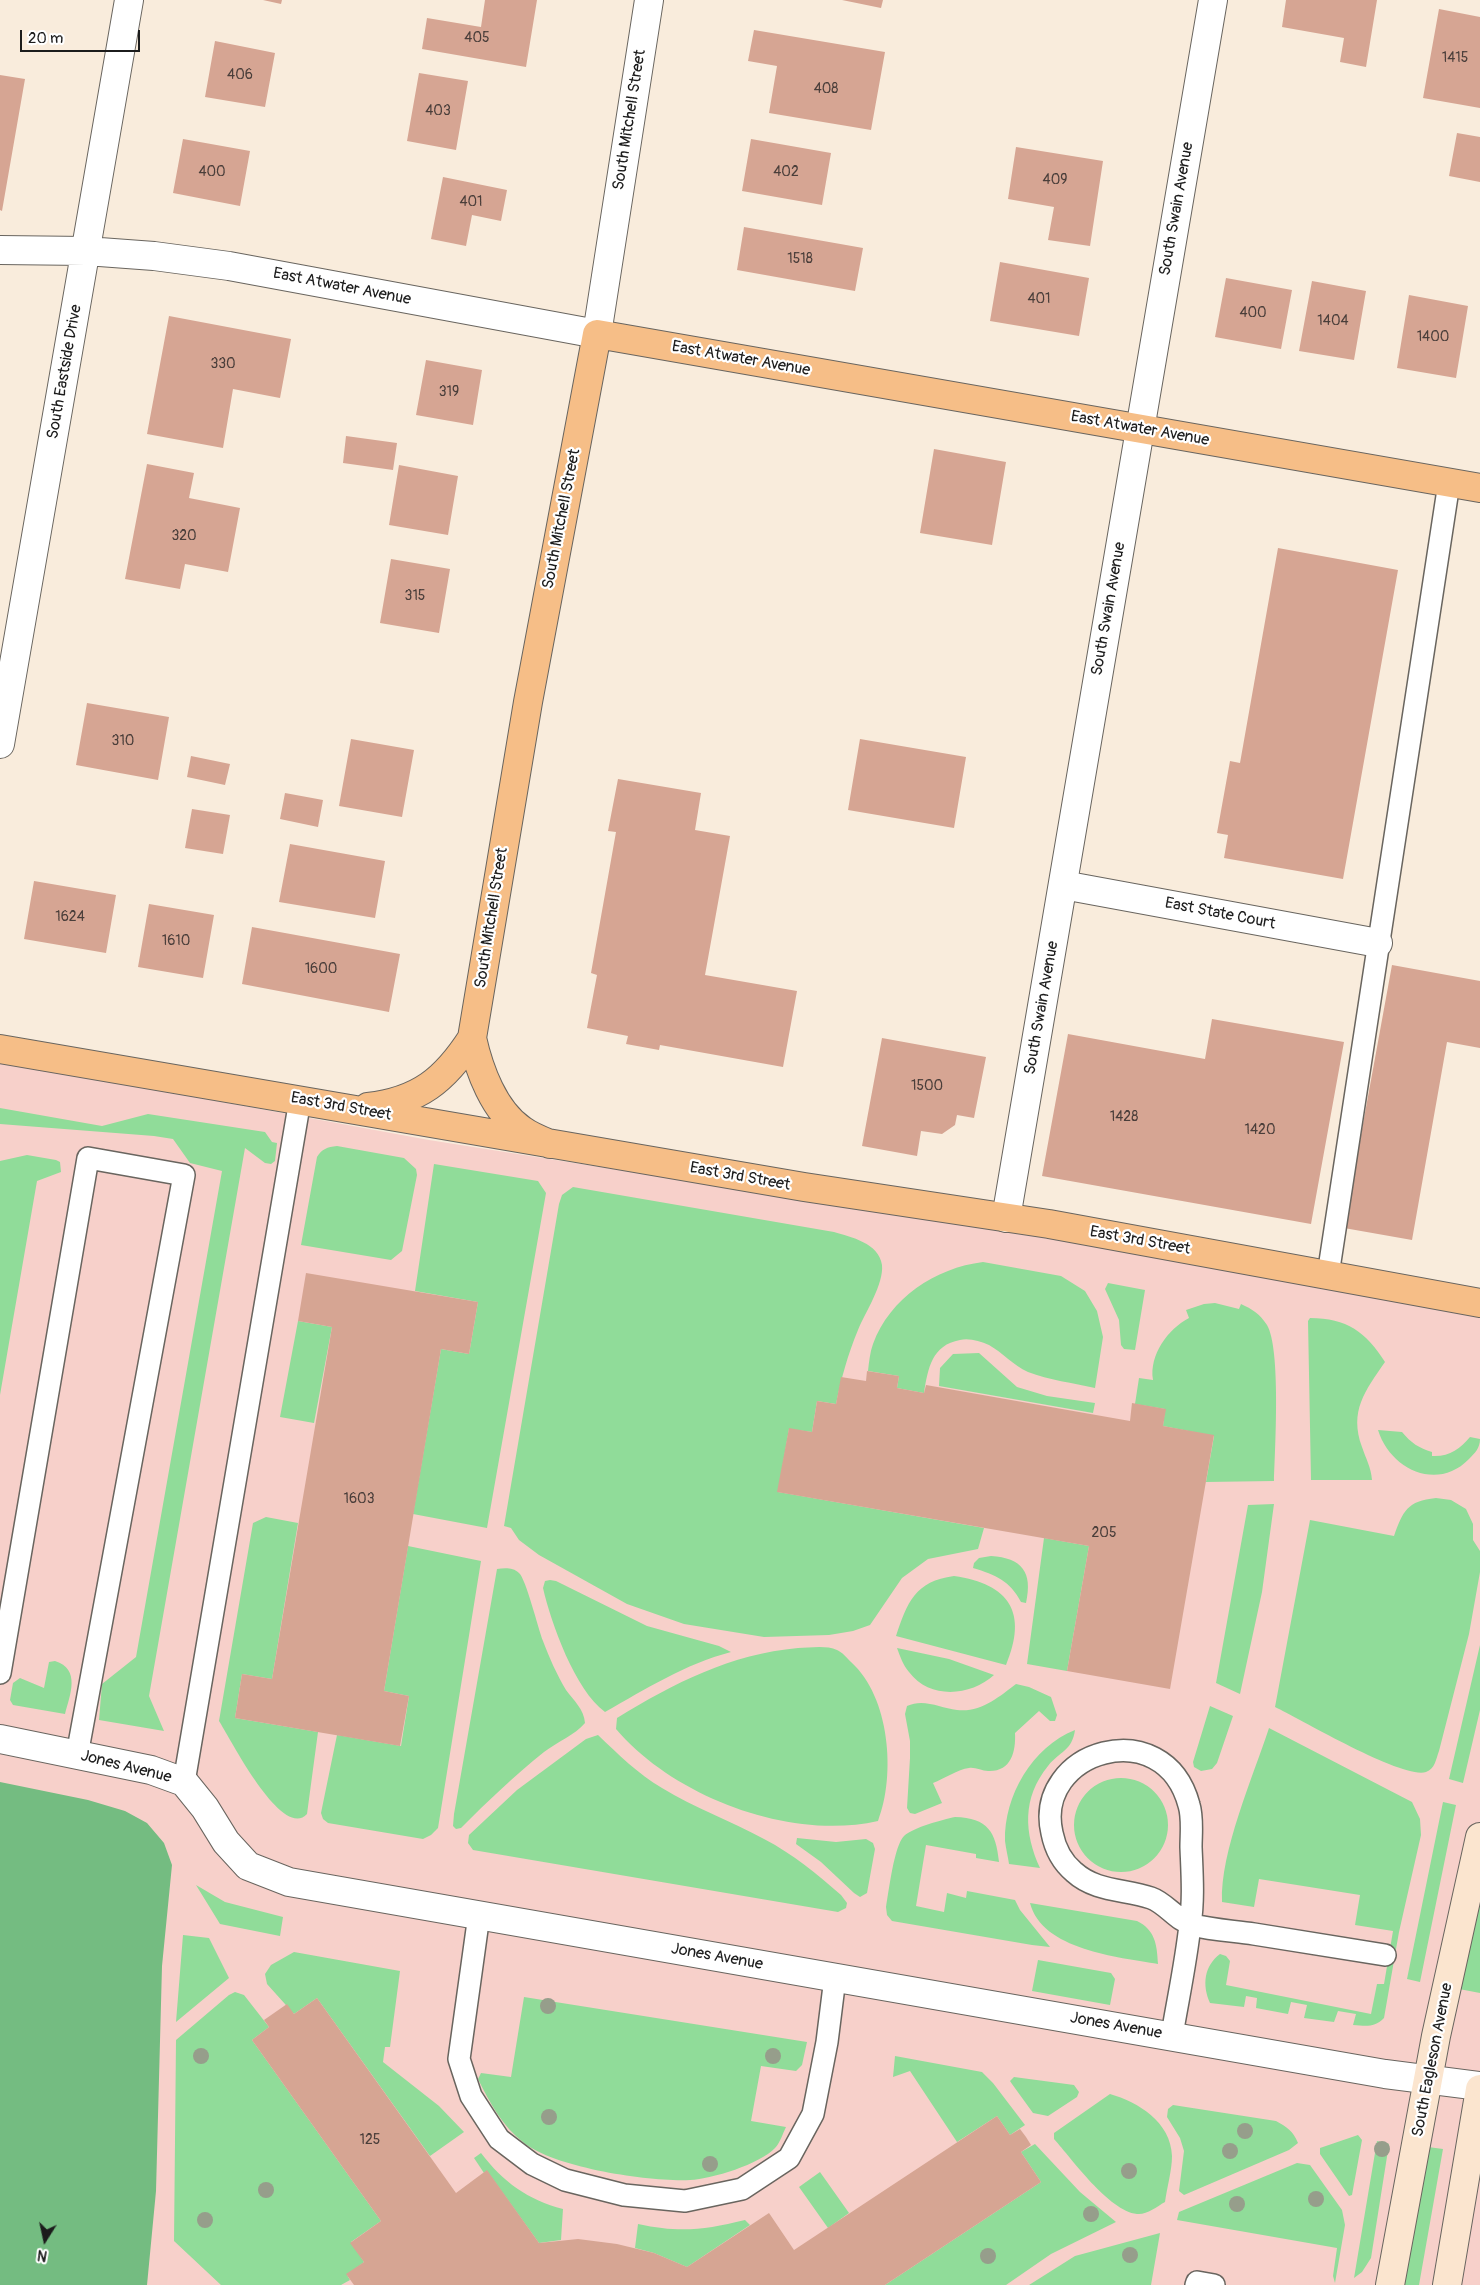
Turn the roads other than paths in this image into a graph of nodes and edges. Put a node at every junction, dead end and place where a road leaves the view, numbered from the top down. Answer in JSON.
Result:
{"nodes":[{"id":1,"x":129,"y":0,"type":"edge"},
{"id":2,"x":649,"y":0,"type":"edge"},
{"id":3,"x":1213,"y":0,"type":"edge"},
{"id":4,"x":0,"y":250,"type":"edge"},
{"id":5,"x":86,"y":251,"type":"junction"},
{"id":6,"x":597,"y":334,"type":"junction"},
{"id":7,"x":1140,"y":429,"type":"junction"},
{"id":8,"x":1449,"y":483,"type":"junction"},
{"id":9,"x":1480,"y":488,"type":"edge"},
{"id":10,"x":0,"y":744,"type":"edge"},
{"id":11,"x":1062,"y":885,"type":"junction"},
{"id":12,"x":1378,"y":943,"type":"junction"},
{"id":13,"x":472,"y":1038,"type":"junction"},
{"id":14,"x":0,"y":1049,"type":"edge"},
{"id":15,"x":300,"y":1100,"type":"junction"},
{"id":16,"x":333,"y":1106,"type":"junction"},
{"id":17,"x":550,"y":1144,"type":"junction"},
{"id":18,"x":1006,"y":1218,"type":"junction"},
{"id":19,"x":1328,"y":1275,"type":"junction"},
{"id":20,"x":1480,"y":1302,"type":"edge"},
{"id":21,"x":0,"y":1673,"type":"edge"},
{"id":22,"x":0,"y":1739,"type":"edge"},
{"id":23,"x":77,"y":1755,"type":"junction"},
{"id":24,"x":184,"y":1782,"type":"junction"},
{"id":25,"x":1480,"y":1837,"type":"edge"},
{"id":26,"x":479,"y":1915,"type":"junction"},
{"id":27,"x":1190,"y":1925,"type":"junction"},
{"id":28,"x":1385,"y":1955,"type":"dead end"},
{"id":29,"x":836,"y":1978,"type":"junction"},
{"id":30,"x":1172,"y":2035,"type":"junction"},
{"id":31,"x":1428,"y":2079,"type":"junction"},
{"id":32,"x":1480,"y":2087,"type":"edge"},
{"id":33,"x":1196,"y":2285,"type":"edge"},
{"id":34,"x":1214,"y":2285,"type":"edge"},
{"id":35,"x":1390,"y":2285,"type":"edge"},
{"id":36,"x":1447,"y":2285,"type":"edge"}],
"edges":[{"from":1,"to":5,"type":"street","name":"South Eastside Drive"},
{"from":2,"to":6,"type":"street","name":"South Mitchell Street"},
{"from":3,"to":7,"type":"street","name":"South Swain Avenue"},
{"from":4,"to":5,"type":"street","name":"East Atwater Avenue"},
{"from":5,"to":6,"type":"street","name":"East Atwater Avenue"},
{"from":5,"to":10,"type":"street","name":"South Eastside Drive"},
{"from":6,"to":7,"type":"main road","name":"East Atwater Avenue"},
{"from":6,"to":13,"type":"main road","name":"South Mitchell Street"},
{"from":7,"to":8,"type":"main road","name":"East Atwater Avenue"},
{"from":7,"to":11,"type":"street","name":"South Swain Avenue"},
{"from":8,"to":9,"type":"main road","name":"East Atwater Avenue"},
{"from":8,"to":12,"type":"lane"},
{"from":11,"to":12,"type":"street","name":"East State Court"},
{"from":11,"to":18,"type":"street","name":"South Swain Avenue"},
{"from":12,"to":19,"type":"lane"},
{"from":13,"to":16,"type":"main road","name":"South Mitchell Street"},
{"from":13,"to":17,"type":"main road","name":"South Mitchell Street"},
{"from":14,"to":15,"type":"main road","name":"East 3rd Street"},
{"from":15,"to":16,"type":"main road","name":"East 3rd Street"},
{"from":15,"to":24,"type":"lane"},
{"from":16,"to":17,"type":"main road","name":"East 3rd Street"},
{"from":17,"to":18,"type":"main road","name":"East 3rd Street"},
{"from":18,"to":19,"type":"main road","name":"East 3rd Street"},
{"from":19,"to":20,"type":"main road","name":"East 3rd Street"},
{"from":21,"to":23,"type":"lane"},
{"from":22,"to":23,"type":"street","name":"Jones Avenue"},
{"from":23,"to":24,"type":"street","name":"Jones Avenue"},
{"from":24,"to":26,"type":"street","name":"Jones Avenue"},
{"from":25,"to":31,"type":"street","name":"South Eagleson Avenue"},
{"from":26,"to":29,"type":"street","name":"Jones Avenue"},
{"from":26,"to":29,"type":"lane"},
{"from":27,"to":27,"type":"lane"},
{"from":27,"to":28,"type":"lane"},
{"from":27,"to":30,"type":"lane"},
{"from":29,"to":30,"type":"street","name":"Jones Avenue"},
{"from":30,"to":31,"type":"street","name":"Jones Avenue"},
{"from":31,"to":32,"type":"street","name":"Jones Avenue"},
{"from":31,"to":35,"type":"street","name":"South Eagleson Avenue"},
{"from":32,"to":36,"type":"street"},
{"from":33,"to":34,"type":"lane"}]}
